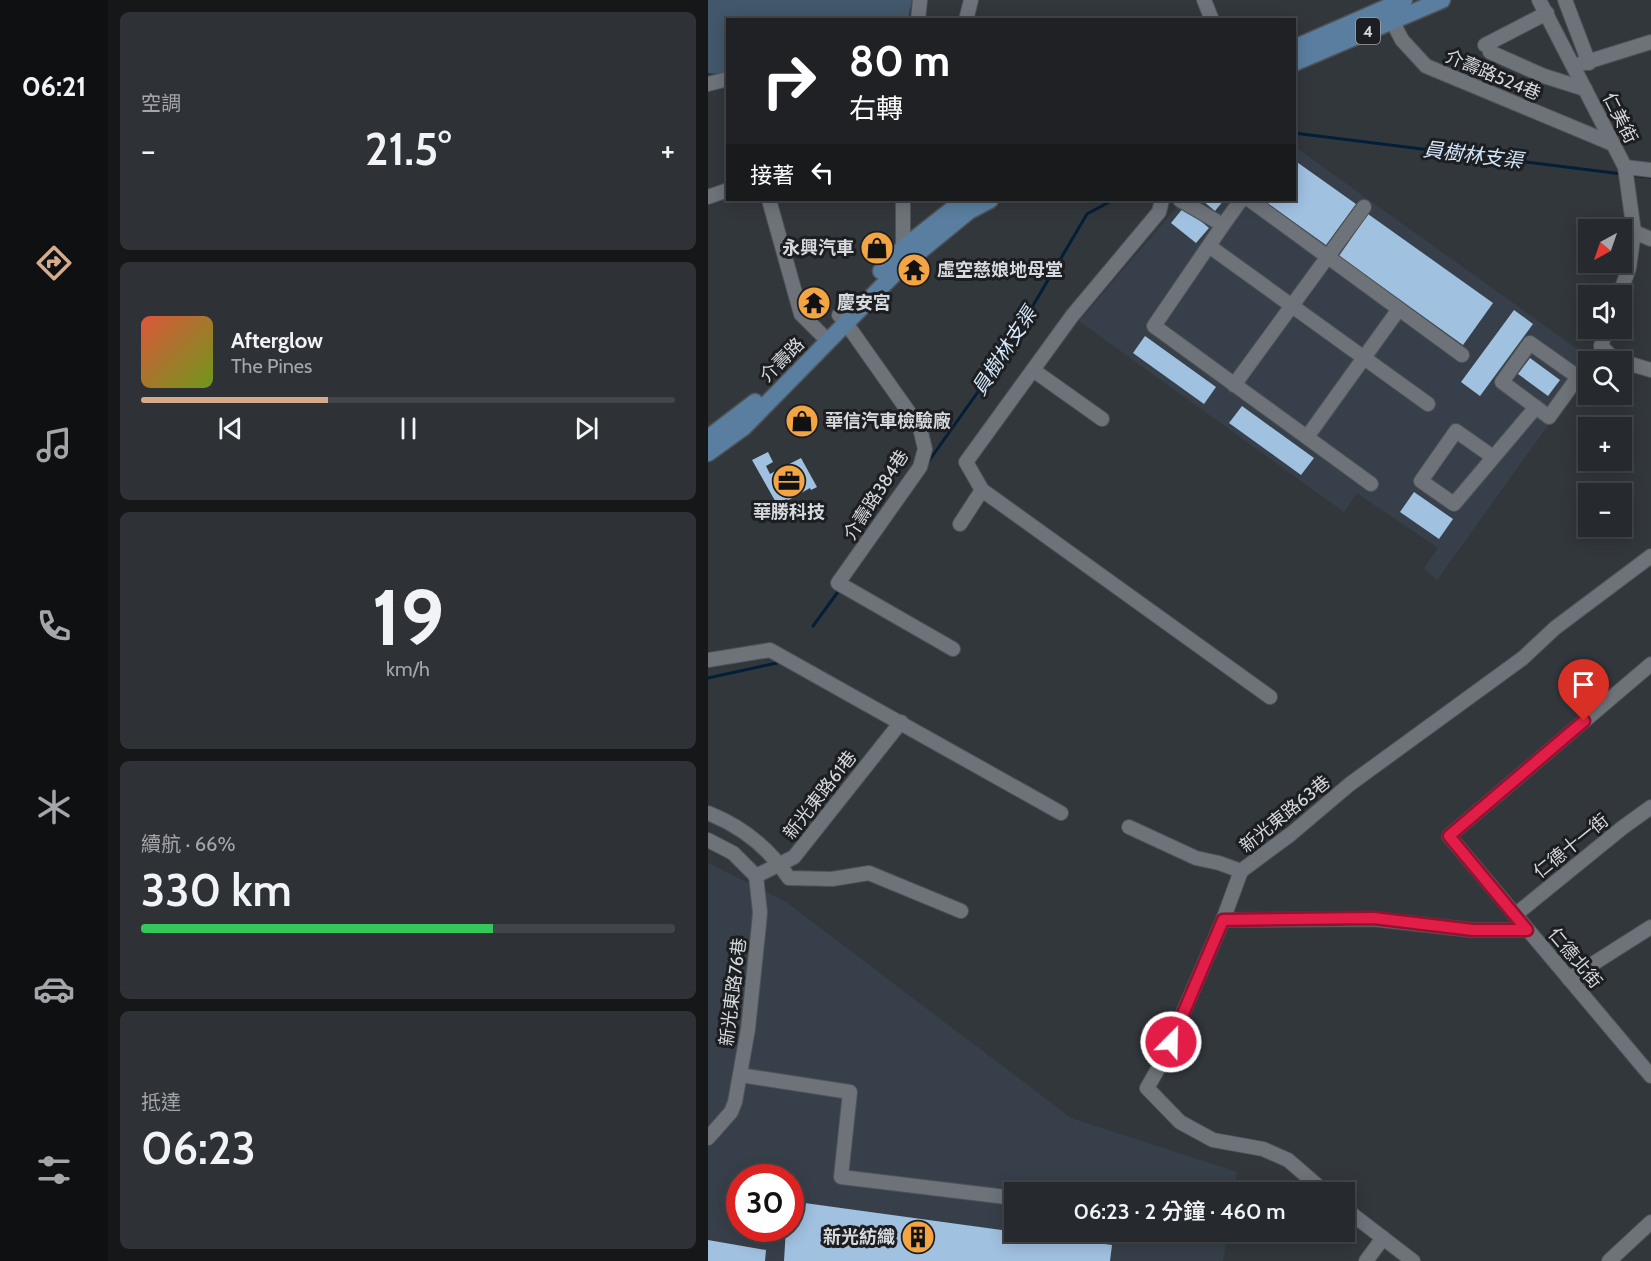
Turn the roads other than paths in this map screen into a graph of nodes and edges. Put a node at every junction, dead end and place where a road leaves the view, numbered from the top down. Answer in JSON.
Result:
{"nodes":[{"id":1,"x":920,"y":0,"type":"edge"},
{"id":2,"x":971,"y":0,"type":"edge"},
{"id":3,"x":1404,"y":0,"type":"edge"},
{"id":4,"x":1442,"y":0,"type":"edge"},
{"id":5,"x":1539,"y":0,"type":"edge"},
{"id":6,"x":1565,"y":0,"type":"edge"},
{"id":7,"x":1208,"y":1,"type":"edge"},
{"id":8,"x":1546,"y":14,"type":"junction"},
{"id":9,"x":1389,"y":15,"type":"junction"},
{"id":10,"x":918,"y":18,"type":"edge"},
{"id":11,"x":966,"y":18,"type":"edge"},
{"id":12,"x":1212,"y":18,"type":"edge"},
{"id":13,"x":1651,"y":42,"type":"edge"},
{"id":14,"x":1296,"y":47,"type":"edge"},
{"id":15,"x":1296,"y":62,"type":"edge"},
{"id":16,"x":1589,"y":63,"type":"junction"},
{"id":17,"x":1574,"y":66,"type":"junction"},
{"id":18,"x":726,"y":80,"type":"edge"},
{"id":19,"x":708,"y":84,"type":"edge"},
{"id":20,"x":1585,"y":89,"type":"junction"},
{"id":21,"x":1612,"y":144,"type":"junction"},
{"id":22,"x":1651,"y":170,"type":"edge"},
{"id":23,"x":1625,"y":172,"type":"junction"},
{"id":24,"x":726,"y":190,"type":"edge"},
{"id":25,"x":708,"y":195,"type":"edge"},
{"id":26,"x":769,"y":201,"type":"edge"},
{"id":27,"x":903,"y":201,"type":"edge"},
{"id":28,"x":963,"y":201,"type":"edge"},
{"id":29,"x":988,"y":201,"type":"edge"},
{"id":30,"x":1162,"y":201,"type":"edge"},
{"id":31,"x":1182,"y":201,"type":"edge"},
{"id":32,"x":1240,"y":201,"type":"edge"},
{"id":33,"x":1251,"y":201,"type":"edge"},
{"id":34,"x":1364,"y":207,"type":"dead end"},
{"id":35,"x":1223,"y":225,"type":"junction"},
{"id":36,"x":1634,"y":232,"type":"junction"},
{"id":37,"x":1651,"y":239,"type":"edge"},
{"id":38,"x":1209,"y":246,"type":"junction"},
{"id":39,"x":1326,"y":256,"type":"junction"},
{"id":40,"x":903,"y":257,"type":"junction"},
{"id":41,"x":1623,"y":285,"type":"edge"},
{"id":42,"x":1291,"y":305,"type":"junction"},
{"id":43,"x":1399,"y":309,"type":"junction"},
{"id":44,"x":842,"y":319,"type":"junction"},
{"id":45,"x":824,"y":338,"type":"junction"},
{"id":46,"x":1603,"y":339,"type":"edge"},
{"id":47,"x":1601,"y":345,"type":"junction"},
{"id":48,"x":1597,"y":351,"type":"edge"},
{"id":49,"x":1462,"y":356,"type":"dead end"},
{"id":50,"x":1364,"y":358,"type":"junction"},
{"id":51,"x":1033,"y":370,"type":"junction"},
{"id":52,"x":1651,"y":370,"type":"edge"},
{"id":53,"x":1578,"y":377,"type":"joint"},
{"id":54,"x":1234,"y":385,"type":"junction"},
{"id":55,"x":1428,"y":404,"type":"dead end"},
{"id":56,"x":1536,"y":407,"type":"junction"},
{"id":57,"x":1102,"y":419,"type":"dead end"},
{"id":58,"x":1306,"y":437,"type":"junction"},
{"id":59,"x":709,"y":448,"type":"edge"},
{"id":60,"x":1493,"y":457,"type":"dead end"},
{"id":61,"x":1371,"y":484,"type":"dead end"},
{"id":62,"x":982,"y":490,"type":"junction"},
{"id":63,"x":960,"y":524,"type":"dead end"},
{"id":64,"x":1651,"y":556,"type":"edge"},
{"id":65,"x":953,"y":649,"type":"dead end"},
{"id":66,"x":708,"y":660,"type":"edge"},
{"id":67,"x":1651,"y":664,"type":"edge"},
{"id":68,"x":1270,"y":697,"type":"dead end"},
{"id":69,"x":901,"y":722,"type":"junction"},
{"id":70,"x":1651,"y":807,"type":"edge"},
{"id":71,"x":708,"y":813,"type":"edge"},
{"id":72,"x":1061,"y":813,"type":"dead end"},
{"id":73,"x":1129,"y":827,"type":"dead end"},
{"id":74,"x":708,"y":840,"type":"edge"},
{"id":75,"x":780,"y":865,"type":"junction"},
{"id":76,"x":1241,"y":872,"type":"junction"},
{"id":77,"x":756,"y":876,"type":"junction"},
{"id":78,"x":961,"y":911,"type":"dead end"},
{"id":79,"x":1515,"y":915,"type":"junction"},
{"id":80,"x":1223,"y":920,"type":"junction"},
{"id":81,"x":1651,"y":927,"type":"edge"},
{"id":82,"x":1527,"y":930,"type":"junction"},
{"id":83,"x":1569,"y":979,"type":"junction"},
{"id":84,"x":740,"y":1075,"type":"junction"},
{"id":85,"x":1651,"y":1076,"type":"edge"},
{"id":86,"x":708,"y":1138,"type":"edge"},
{"id":87,"x":1313,"y":1182,"type":"edge"},
{"id":88,"x":1004,"y":1197,"type":"edge"},
{"id":89,"x":1355,"y":1216,"type":"edge"},
{"id":90,"x":1651,"y":1222,"type":"edge"},
{"id":91,"x":1383,"y":1238,"type":"junction"},
{"id":92,"x":1611,"y":1260,"type":"edge"},
{"id":93,"x":1366,"y":1261,"type":"edge"},
{"id":94,"x":1413,"y":1261,"type":"edge"}],
"edges":[{"from":1,"to":10,"type":"street"},
{"from":2,"to":11,"type":"street"},
{"from":3,"to":9,"type":"main road","number":"4"},
{"from":4,"to":9,"type":"main road","number":"4"},
{"from":5,"to":8,"type":"street","name":"仁美街"},
{"from":6,"to":16,"type":"street"},
{"from":7,"to":12,"type":"street"},
{"from":8,"to":17,"type":"street","name":"仁美街"},
{"from":8,"to":20,"type":"street"},
{"from":9,"to":14,"type":"main road","number":"4"},
{"from":9,"to":15,"type":"main road","number":"4"},
{"from":9,"to":21,"type":"street","name":"介壽路524巷"},
{"from":13,"to":16,"type":"street"},
{"from":16,"to":17,"type":"street"},
{"from":17,"to":20,"type":"street","name":"仁美街"},
{"from":18,"to":19,"type":"street"},
{"from":20,"to":21,"type":"street","name":"仁美街"},
{"from":21,"to":23,"type":"street","name":"仁美街"},
{"from":22,"to":23,"type":"street"},
{"from":23,"to":36,"type":"street","name":"仁美街"},
{"from":24,"to":25,"type":"street"},
{"from":26,"to":45,"type":"street"},
{"from":27,"to":40,"type":"street"},
{"from":28,"to":40,"type":"main road","name":"介壽路"},
{"from":29,"to":40,"type":"main road","name":"介壽路"},
{"from":30,"to":51,"type":"street"},
{"from":31,"to":35,"type":"street"},
{"from":32,"to":35,"type":"street"},
{"from":33,"to":39,"type":"street"},
{"from":34,"to":39,"type":"street"},
{"from":35,"to":38,"type":"street"},
{"from":36,"to":37,"type":"street"},
{"from":36,"to":41,"type":"street","name":"仁美街"},
{"from":38,"to":42,"type":"street"},
{"from":38,"to":54,"type":"street"},
{"from":39,"to":42,"type":"street"},
{"from":39,"to":43,"type":"street"},
{"from":40,"to":44,"type":"main road","name":"介壽路"},
{"from":42,"to":50,"type":"street"},
{"from":42,"to":54,"type":"street"},
{"from":43,"to":49,"type":"street"},
{"from":43,"to":50,"type":"street"},
{"from":44,"to":45,"type":"main road","name":"介壽路"},
{"from":44,"to":65,"type":"street","name":"介壽路384巷"},
{"from":45,"to":59,"type":"main road","name":"介壽路"},
{"from":46,"to":47,"type":"street"},
{"from":47,"to":48,"type":"street"},
{"from":47,"to":52,"type":"street"},
{"from":50,"to":55,"type":"street"},
{"from":50,"to":58,"type":"street"},
{"from":51,"to":57,"type":"street"},
{"from":51,"to":62,"type":"street"},
{"from":53,"to":56,"type":"street"},
{"from":53,"to":56,"type":"street"},
{"from":54,"to":58,"type":"street"},
{"from":56,"to":60,"type":"street"},
{"from":58,"to":61,"type":"street"},
{"from":62,"to":63,"type":"street"},
{"from":62,"to":68,"type":"street"},
{"from":64,"to":76,"type":"street","name":"新光東路63巷"},
{"from":66,"to":69,"type":"street"},
{"from":67,"to":79,"type":"street","name":"仁德北街"},
{"from":69,"to":72,"type":"street"},
{"from":69,"to":75,"type":"street","name":"新光東路61巷"},
{"from":70,"to":79,"type":"street","name":"仁德十一街"},
{"from":71,"to":75,"type":"street"},
{"from":73,"to":76,"type":"street"},
{"from":74,"to":77,"type":"street"},
{"from":75,"to":77,"type":"street","name":"新光東路61巷"},
{"from":75,"to":78,"type":"street"},
{"from":76,"to":80,"type":"street","name":"新光東路63巷"},
{"from":77,"to":84,"type":"street","name":"新光東路76巷"},
{"from":79,"to":82,"type":"street","name":"仁德北街"},
{"from":80,"to":82,"type":"street"},
{"from":80,"to":87,"type":"street","name":"新光東路63巷"},
{"from":81,"to":83,"type":"street"},
{"from":82,"to":83,"type":"street","name":"仁德北街"},
{"from":83,"to":85,"type":"street","name":"仁德北街"},
{"from":84,"to":86,"type":"street","name":"新光東路76巷"},
{"from":84,"to":88,"type":"street"},
{"from":89,"to":91,"type":"street"},
{"from":90,"to":92,"type":"street"},
{"from":91,"to":93,"type":"street"},
{"from":91,"to":94,"type":"street"}]}
